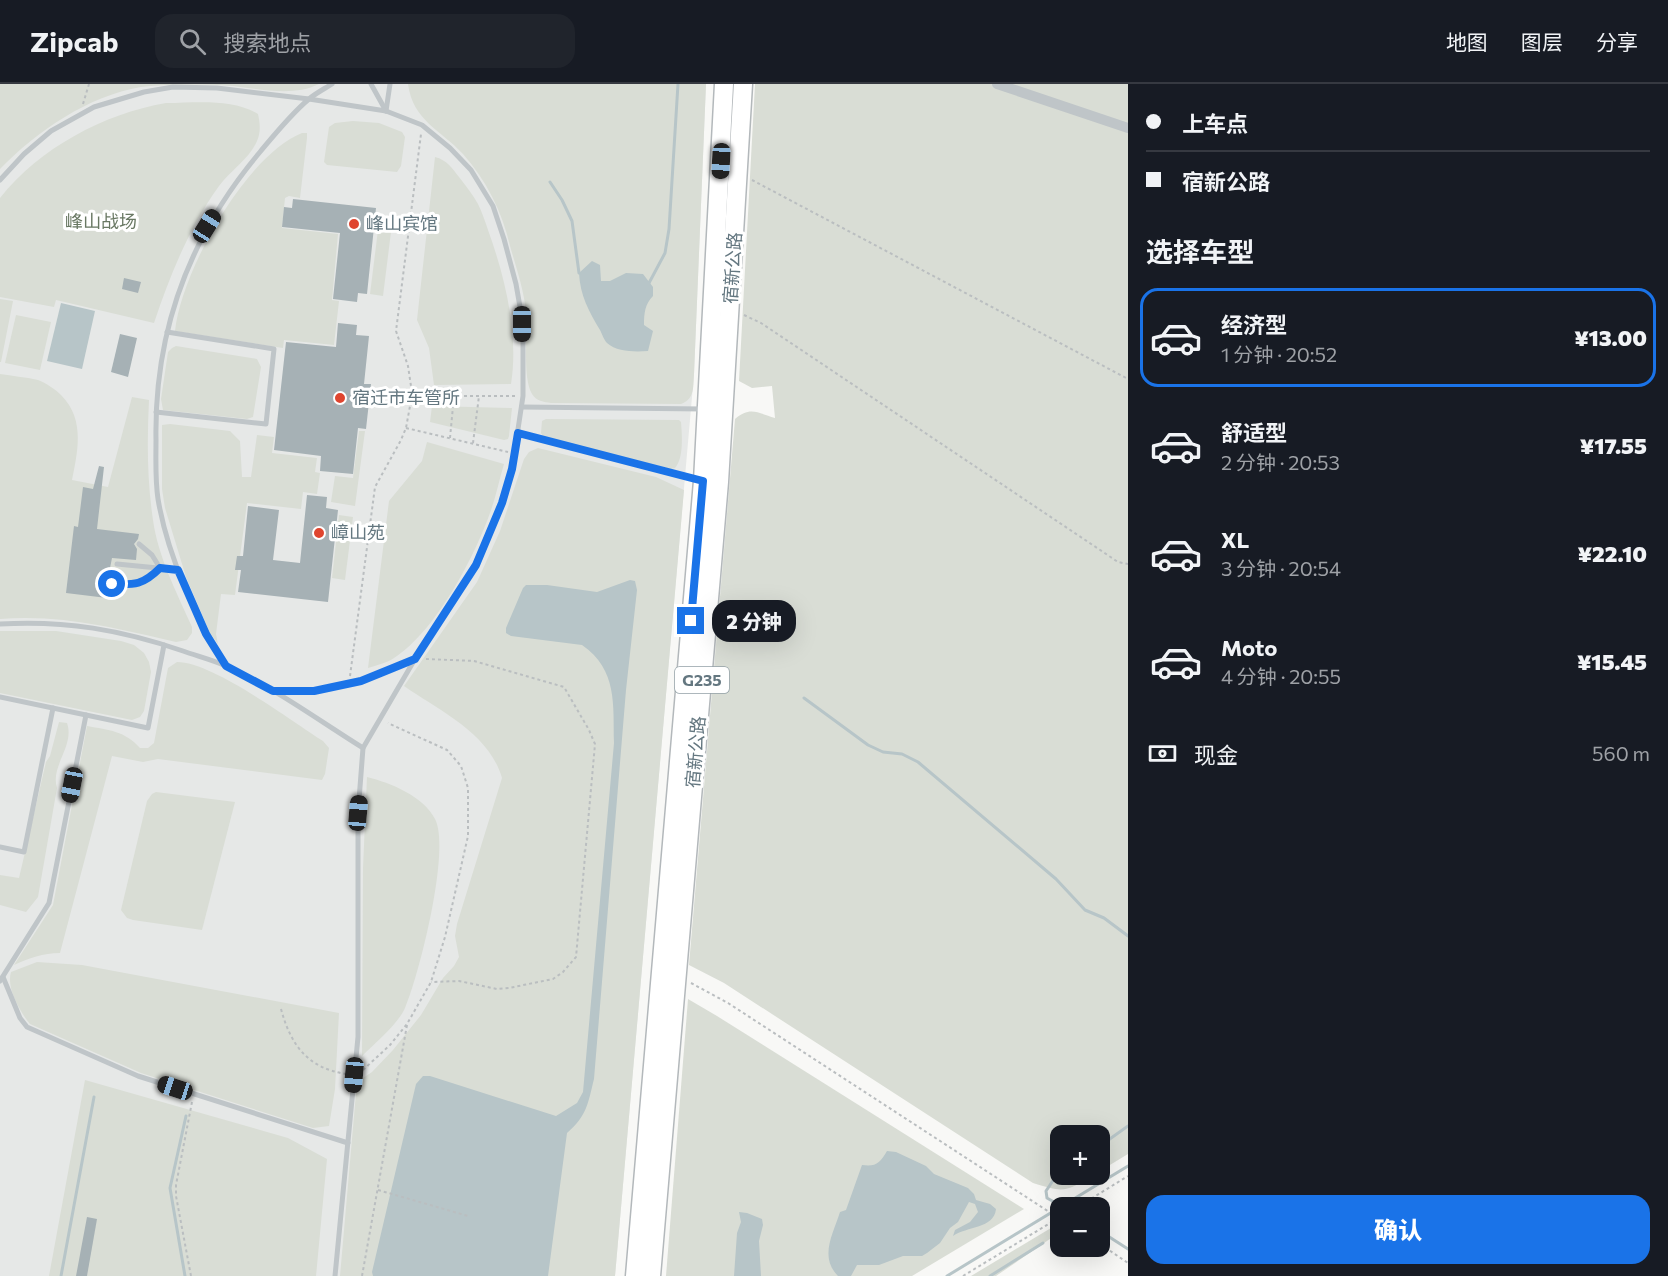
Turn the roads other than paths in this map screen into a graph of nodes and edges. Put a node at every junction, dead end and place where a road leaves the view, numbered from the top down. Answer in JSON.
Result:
{"nodes":[{"id":1,"x":332,"y":84,"type":"edge"},
{"id":2,"x":371,"y":84,"type":"edge"},
{"id":3,"x":390,"y":84,"type":"edge"},
{"id":4,"x":724,"y":84,"type":"edge"},
{"id":5,"x":743,"y":84,"type":"edge"},
{"id":6,"x":997,"y":84,"type":"edge"},
{"id":7,"x":309,"y":99,"type":"junction"},
{"id":8,"x":386,"y":111,"type":"junction"},
{"id":9,"x":1128,"y":128,"type":"edge"},
{"id":10,"x":0,"y":180,"type":"edge"},
{"id":11,"x":167,"y":332,"type":"junction"},
{"id":12,"x":522,"y":407,"type":"junction"},
{"id":13,"x":708,"y":409,"type":"junction"},
{"id":14,"x":156,"y":412,"type":"junction"},
{"id":15,"x":518,"y":433,"type":"junction"},
{"id":16,"x":703,"y":481,"type":"junction"},
{"id":17,"x":139,"y":544,"type":"dead end"},
{"id":18,"x":117,"y":564,"type":"dead end"},
{"id":19,"x":160,"y":568,"type":"junction"},
{"id":20,"x":178,"y":570,"type":"junction"},
{"id":21,"x":112,"y":584,"type":"dead end"},
{"id":22,"x":0,"y":624,"type":"edge"},
{"id":23,"x":164,"y":645,"type":"junction"},
{"id":24,"x":415,"y":659,"type":"junction"},
{"id":25,"x":226,"y":666,"type":"junction"},
{"id":26,"x":273,"y":691,"type":"junction"},
{"id":27,"x":0,"y":697,"type":"edge"},
{"id":28,"x":53,"y":708,"type":"junction"},
{"id":29,"x":86,"y":715,"type":"junction"},
{"id":30,"x":363,"y":748,"type":"junction"},
{"id":31,"x":0,"y":847,"type":"edge"},
{"id":32,"x":1,"y":979,"type":"edge"},
{"id":33,"x":348,"y":1143,"type":"junction"},
{"id":34,"x":335,"y":1276,"type":"edge"},
{"id":35,"x":635,"y":1276,"type":"edge"},
{"id":36,"x":651,"y":1276,"type":"edge"}],
"edges":[{"from":1,"to":7,"type":"lane"},
{"from":2,"to":8,"type":"lane"},
{"from":3,"to":8,"type":"lane"},
{"from":4,"to":13,"type":"highway","name":"宿新公路","number":"G235"},
{"from":5,"to":36,"type":"highway","name":"宿新公路","number":"G235"},
{"from":6,"to":9,"type":"street"},
{"from":7,"to":8,"type":"lane"},
{"from":7,"to":10,"type":"lane"},
{"from":7,"to":11,"type":"lane"},
{"from":8,"to":12,"type":"lane"},
{"from":11,"to":14,"type":"lane"},
{"from":11,"to":14,"type":"lane"},
{"from":12,"to":13,"type":"lane"},
{"from":12,"to":15,"type":"lane"},
{"from":13,"to":16,"type":"highway","name":"宿新公路","number":"G235"},
{"from":14,"to":20,"type":"lane"},
{"from":15,"to":16,"type":"lane"},
{"from":15,"to":24,"type":"lane"},
{"from":16,"to":35,"type":"highway","name":"宿新公路","number":"G235"},
{"from":17,"to":19,"type":"lane"},
{"from":18,"to":19,"type":"lane"},
{"from":19,"to":20,"type":"lane"},
{"from":19,"to":21,"type":"lane"},
{"from":20,"to":25,"type":"lane"},
{"from":22,"to":23,"type":"lane"},
{"from":23,"to":25,"type":"lane"},
{"from":23,"to":29,"type":"lane"},
{"from":24,"to":26,"type":"lane"},
{"from":24,"to":30,"type":"lane"},
{"from":25,"to":26,"type":"lane"},
{"from":26,"to":30,"type":"lane"},
{"from":27,"to":28,"type":"lane"},
{"from":28,"to":29,"type":"lane"},
{"from":28,"to":31,"type":"lane"},
{"from":29,"to":32,"type":"lane"},
{"from":30,"to":33,"type":"lane"},
{"from":32,"to":33,"type":"lane"},
{"from":33,"to":34,"type":"lane"}]}
